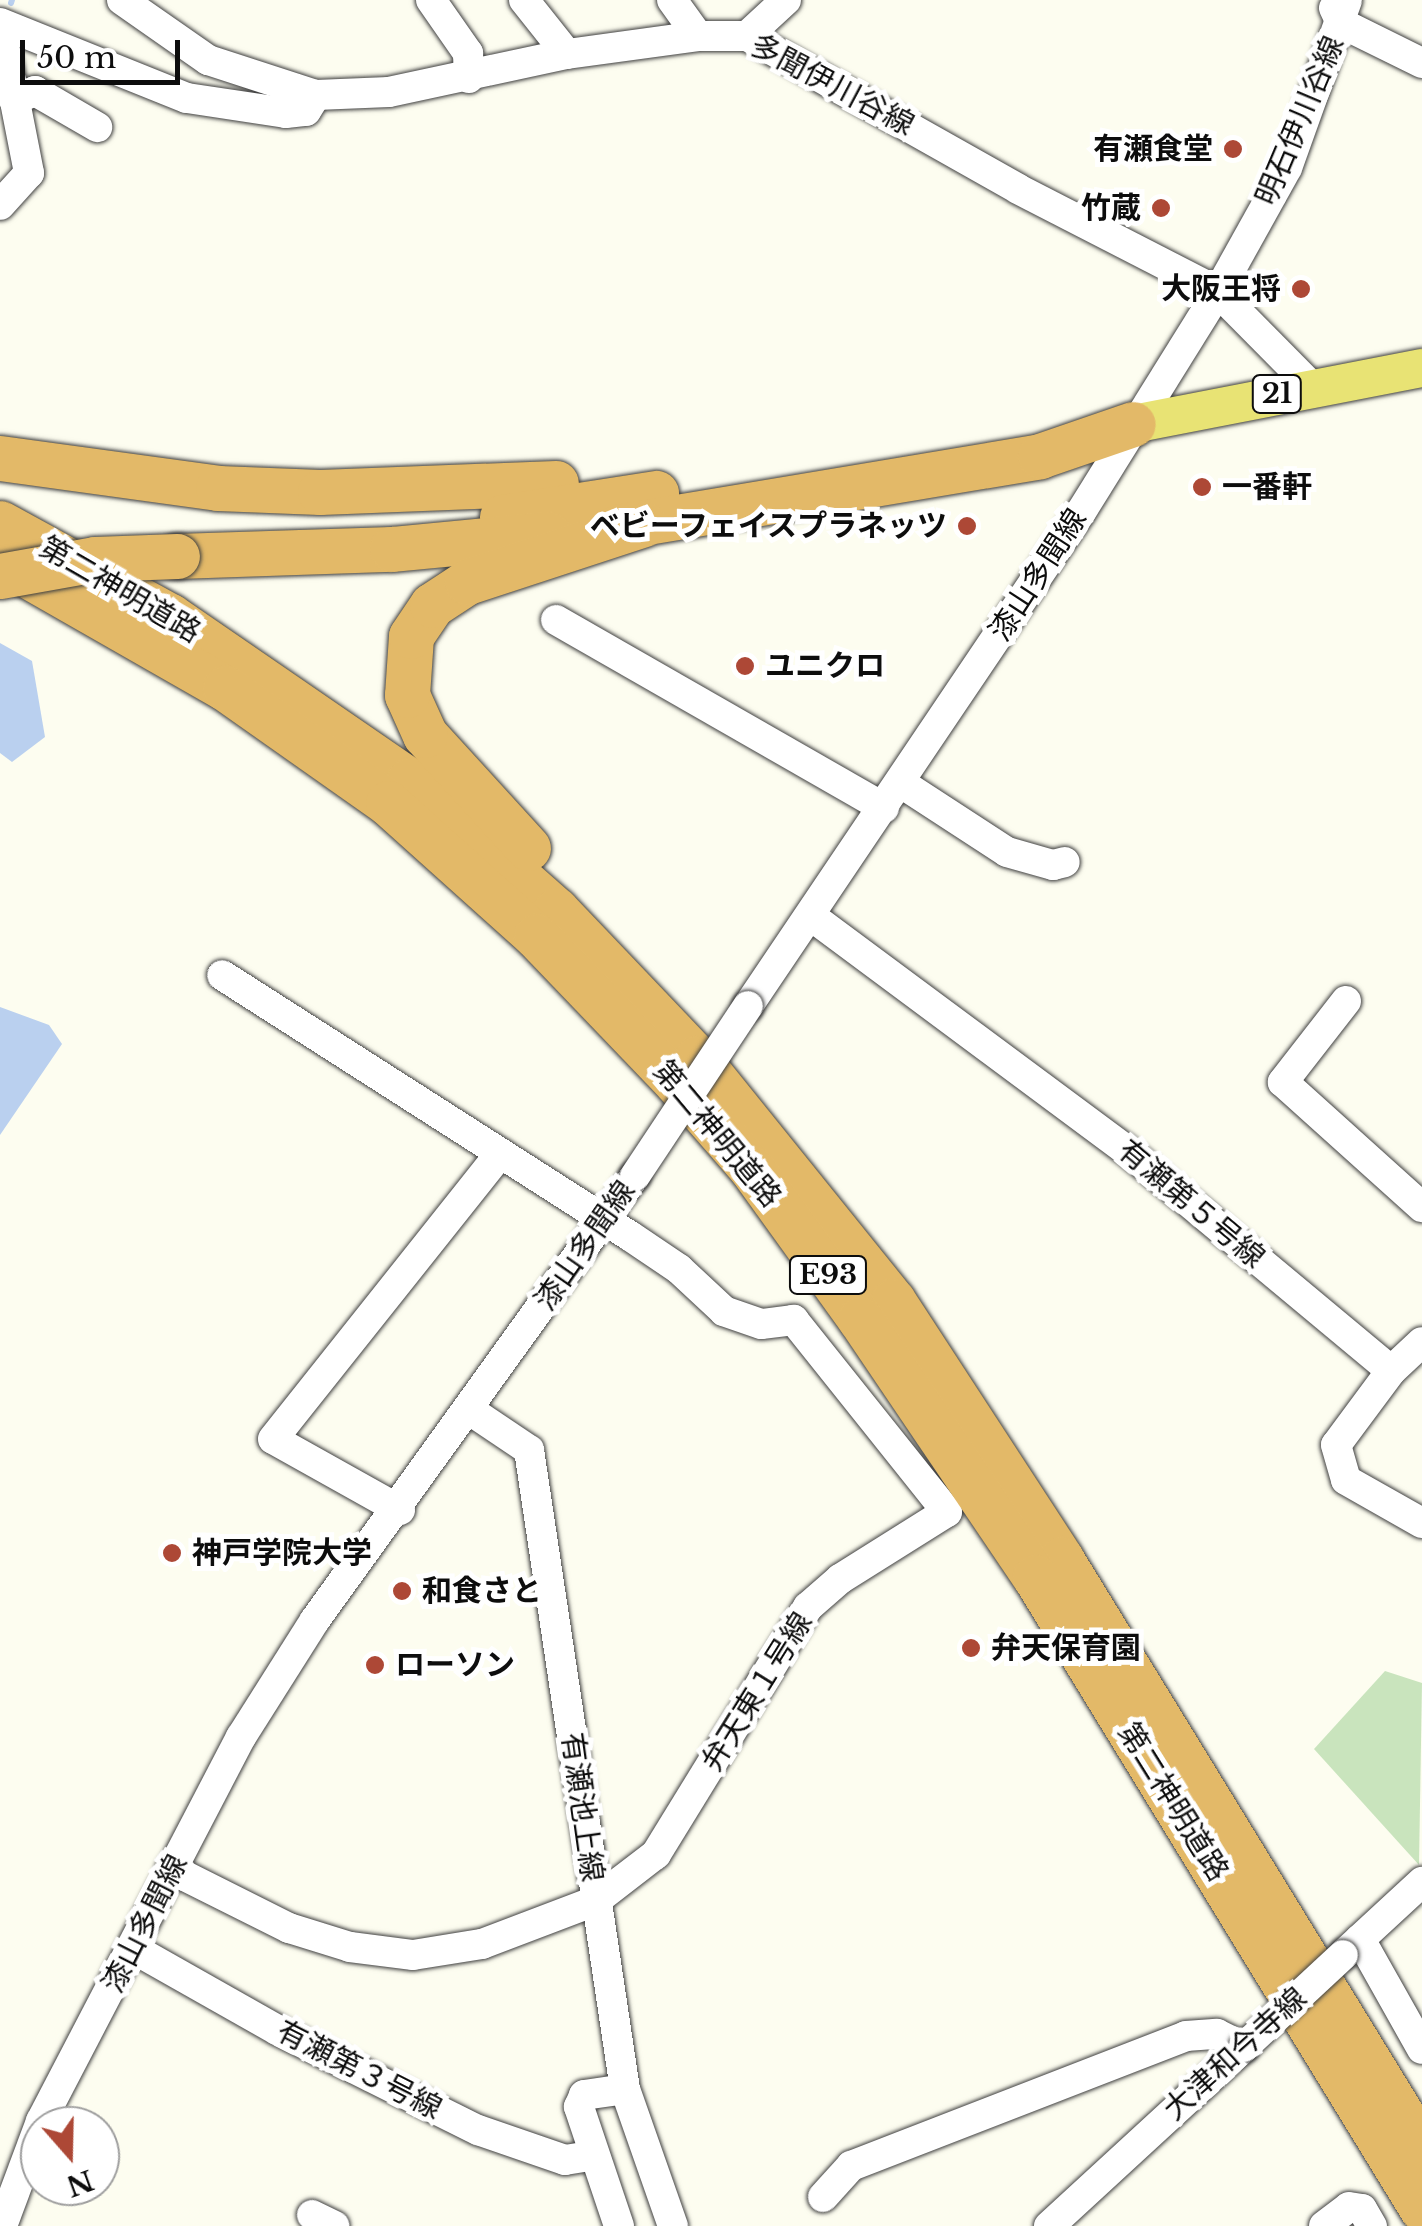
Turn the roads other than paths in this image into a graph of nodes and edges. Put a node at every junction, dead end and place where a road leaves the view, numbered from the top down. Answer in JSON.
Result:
{"nodes":[{"id":1,"x":122,"y":0,"type":"edge"},
{"id":2,"x":431,"y":0,"type":"edge"},
{"id":3,"x":524,"y":0,"type":"edge"},
{"id":4,"x":672,"y":0,"type":"edge"},
{"id":5,"x":786,"y":0,"type":"edge"},
{"id":6,"x":1339,"y":8,"type":"edge"},
{"id":7,"x":0,"y":24,"type":"edge"},
{"id":8,"x":698,"y":36,"type":"junction"},
{"id":9,"x":747,"y":36,"type":"junction"},
{"id":10,"x":567,"y":54,"type":"junction"},
{"id":11,"x":1,"y":61,"type":"edge"},
{"id":12,"x":1422,"y":63,"type":"edge"},
{"id":13,"x":469,"y":78,"type":"junction"},
{"id":14,"x":316,"y":96,"type":"junction"},
{"id":15,"x":14,"y":100,"type":"junction"},
{"id":16,"x":96,"y":128,"type":"dead end"},
{"id":17,"x":0,"y":205,"type":"edge"},
{"id":18,"x":1218,"y":292,"type":"junction"},
{"id":19,"x":1422,"y":368,"type":"edge"},
{"id":20,"x":1312,"y":387,"type":"junction"},
{"id":21,"x":1133,"y":424,"type":"junction"},
{"id":22,"x":0,"y":458,"type":"edge"},
{"id":23,"x":638,"y":511,"type":"junction"},
{"id":24,"x":0,"y":523,"type":"edge"},
{"id":25,"x":176,"y":546,"type":"junction"},
{"id":26,"x":0,"y":559,"type":"edge"},
{"id":27,"x":0,"y":576,"type":"edge"},
{"id":28,"x":556,"y":620,"type":"dead end"},
{"id":29,"x":892,"y":795,"type":"junction"},
{"id":30,"x":1065,"y":862,"type":"dead end"},
{"id":31,"x":812,"y":916,"type":"junction"},
{"id":32,"x":222,"y":975,"type":"dead end"},
{"id":33,"x":1346,"y":1000,"type":"dead end"},
{"id":34,"x":499,"y":1155,"type":"junction"},
{"id":35,"x":1422,"y":1208,"type":"edge"},
{"id":36,"x":604,"y":1218,"type":"junction"},
{"id":37,"x":892,"y":1301,"type":"junction"},
{"id":38,"x":1422,"y":1342,"type":"edge"},
{"id":39,"x":1391,"y":1371,"type":"junction"},
{"id":40,"x":470,"y":1411,"type":"junction"},
{"id":41,"x":400,"y":1510,"type":"junction"},
{"id":42,"x":1422,"y":1523,"type":"edge"},
{"id":43,"x":171,"y":1869,"type":"junction"},
{"id":44,"x":1422,"y":1882,"type":"edge"},
{"id":45,"x":595,"y":1901,"type":"junction"},
{"id":46,"x":1352,"y":1947,"type":"junction"},
{"id":47,"x":134,"y":1949,"type":"junction"},
{"id":48,"x":1244,"y":2048,"type":"junction"},
{"id":49,"x":1422,"y":2049,"type":"edge"},
{"id":50,"x":625,"y":2089,"type":"junction"},
{"id":51,"x":1422,"y":2148,"type":"edge"},
{"id":52,"x":595,"y":2155,"type":"junction"},
{"id":53,"x":823,"y":2196,"type":"dead end"},
{"id":54,"x":1422,"y":2208,"type":"edge"},
{"id":55,"x":2,"y":2226,"type":"edge"},
{"id":56,"x":619,"y":2226,"type":"edge"},
{"id":57,"x":673,"y":2226,"type":"edge"},
{"id":58,"x":1049,"y":2226,"type":"edge"},
{"id":59,"x":1324,"y":2226,"type":"edge"},
{"id":60,"x":1372,"y":2226,"type":"edge"}],
"edges":[{"from":1,"to":14,"type":"street","name":"多聞伊川谷線"},
{"from":2,"to":13,"type":"street"},
{"from":3,"to":10,"type":"street"},
{"from":4,"to":8,"type":"street"},
{"from":5,"to":9,"type":"street"},
{"from":6,"to":12,"type":"street"},
{"from":6,"to":18,"type":"street","name":"明石伊川谷線"},
{"from":7,"to":11,"type":"street"},
{"from":7,"to":14,"type":"street"},
{"from":8,"to":9,"type":"street","name":"多聞伊川谷線"},
{"from":8,"to":10,"type":"street","name":"多聞伊川谷線"},
{"from":9,"to":18,"type":"street","name":"多聞伊川谷線"},
{"from":10,"to":13,"type":"street","name":"多聞伊川谷線"},
{"from":11,"to":15,"type":"street"},
{"from":13,"to":14,"type":"street","name":"多聞伊川谷線"},
{"from":15,"to":16,"type":"street"},
{"from":15,"to":17,"type":"street"},
{"from":18,"to":20,"type":"street","name":"多聞伊川谷線"},
{"from":18,"to":21,"type":"street","name":"漆山多聞線"},
{"from":19,"to":20,"type":"main road","number":"21"},
{"from":20,"to":21,"type":"main road","number":"21"},
{"from":21,"to":23,"type":"highway"},
{"from":21,"to":29,"type":"street","name":"漆山多聞線"},
{"from":22,"to":23,"type":"highway"},
{"from":23,"to":25,"type":"highway"},
{"from":23,"to":37,"type":"highway"},
{"from":24,"to":37,"type":"highway","name":"第二神明道路","number":"E93"},
{"from":25,"to":26,"type":"highway"},
{"from":25,"to":27,"type":"highway","bridge":true},
{"from":26,"to":54,"type":"highway","name":"第二神明道路","number":"E93"},
{"from":28,"to":29,"type":"street"},
{"from":29,"to":30,"type":"street"},
{"from":29,"to":31,"type":"street","name":"漆山多聞線"},
{"from":31,"to":36,"type":"street","name":"漆山多聞線","bridge":true},
{"from":31,"to":39,"type":"street","name":"有瀬第５号線"},
{"from":32,"to":34,"type":"street"},
{"from":33,"to":35,"type":"street"},
{"from":34,"to":36,"type":"street"},
{"from":34,"to":41,"type":"street"},
{"from":36,"to":40,"type":"street","name":"漆山多聞線"},
{"from":36,"to":45,"type":"street","name":"弁天東１号線"},
{"from":37,"to":51,"type":"highway","name":"第二神明道路","number":"E93"},
{"from":38,"to":39,"type":"street"},
{"from":39,"to":42,"type":"street"},
{"from":40,"to":41,"type":"street","name":"漆山多聞線"},
{"from":40,"to":45,"type":"street","name":"有瀬池上線"},
{"from":41,"to":43,"type":"street","name":"漆山多聞線"},
{"from":43,"to":45,"type":"street","name":"弁天東１号線"},
{"from":43,"to":47,"type":"street","name":"漆山多聞線"},
{"from":44,"to":46,"type":"street","name":"大津和今寺線"},
{"from":45,"to":50,"type":"street","name":"有瀬池上線"},
{"from":46,"to":48,"type":"street","name":"大津和今寺線","bridge":true},
{"from":46,"to":49,"type":"street"},
{"from":47,"to":52,"type":"street","name":"有瀬第３号線"},
{"from":47,"to":55,"type":"street","name":"漆山多聞線"},
{"from":48,"to":53,"type":"street"},
{"from":48,"to":58,"type":"street","name":"大津和今寺線"},
{"from":50,"to":52,"type":"street"},
{"from":50,"to":57,"type":"street","name":"有瀬池上線"},
{"from":52,"to":56,"type":"street"},
{"from":59,"to":60,"type":"street"}]}
